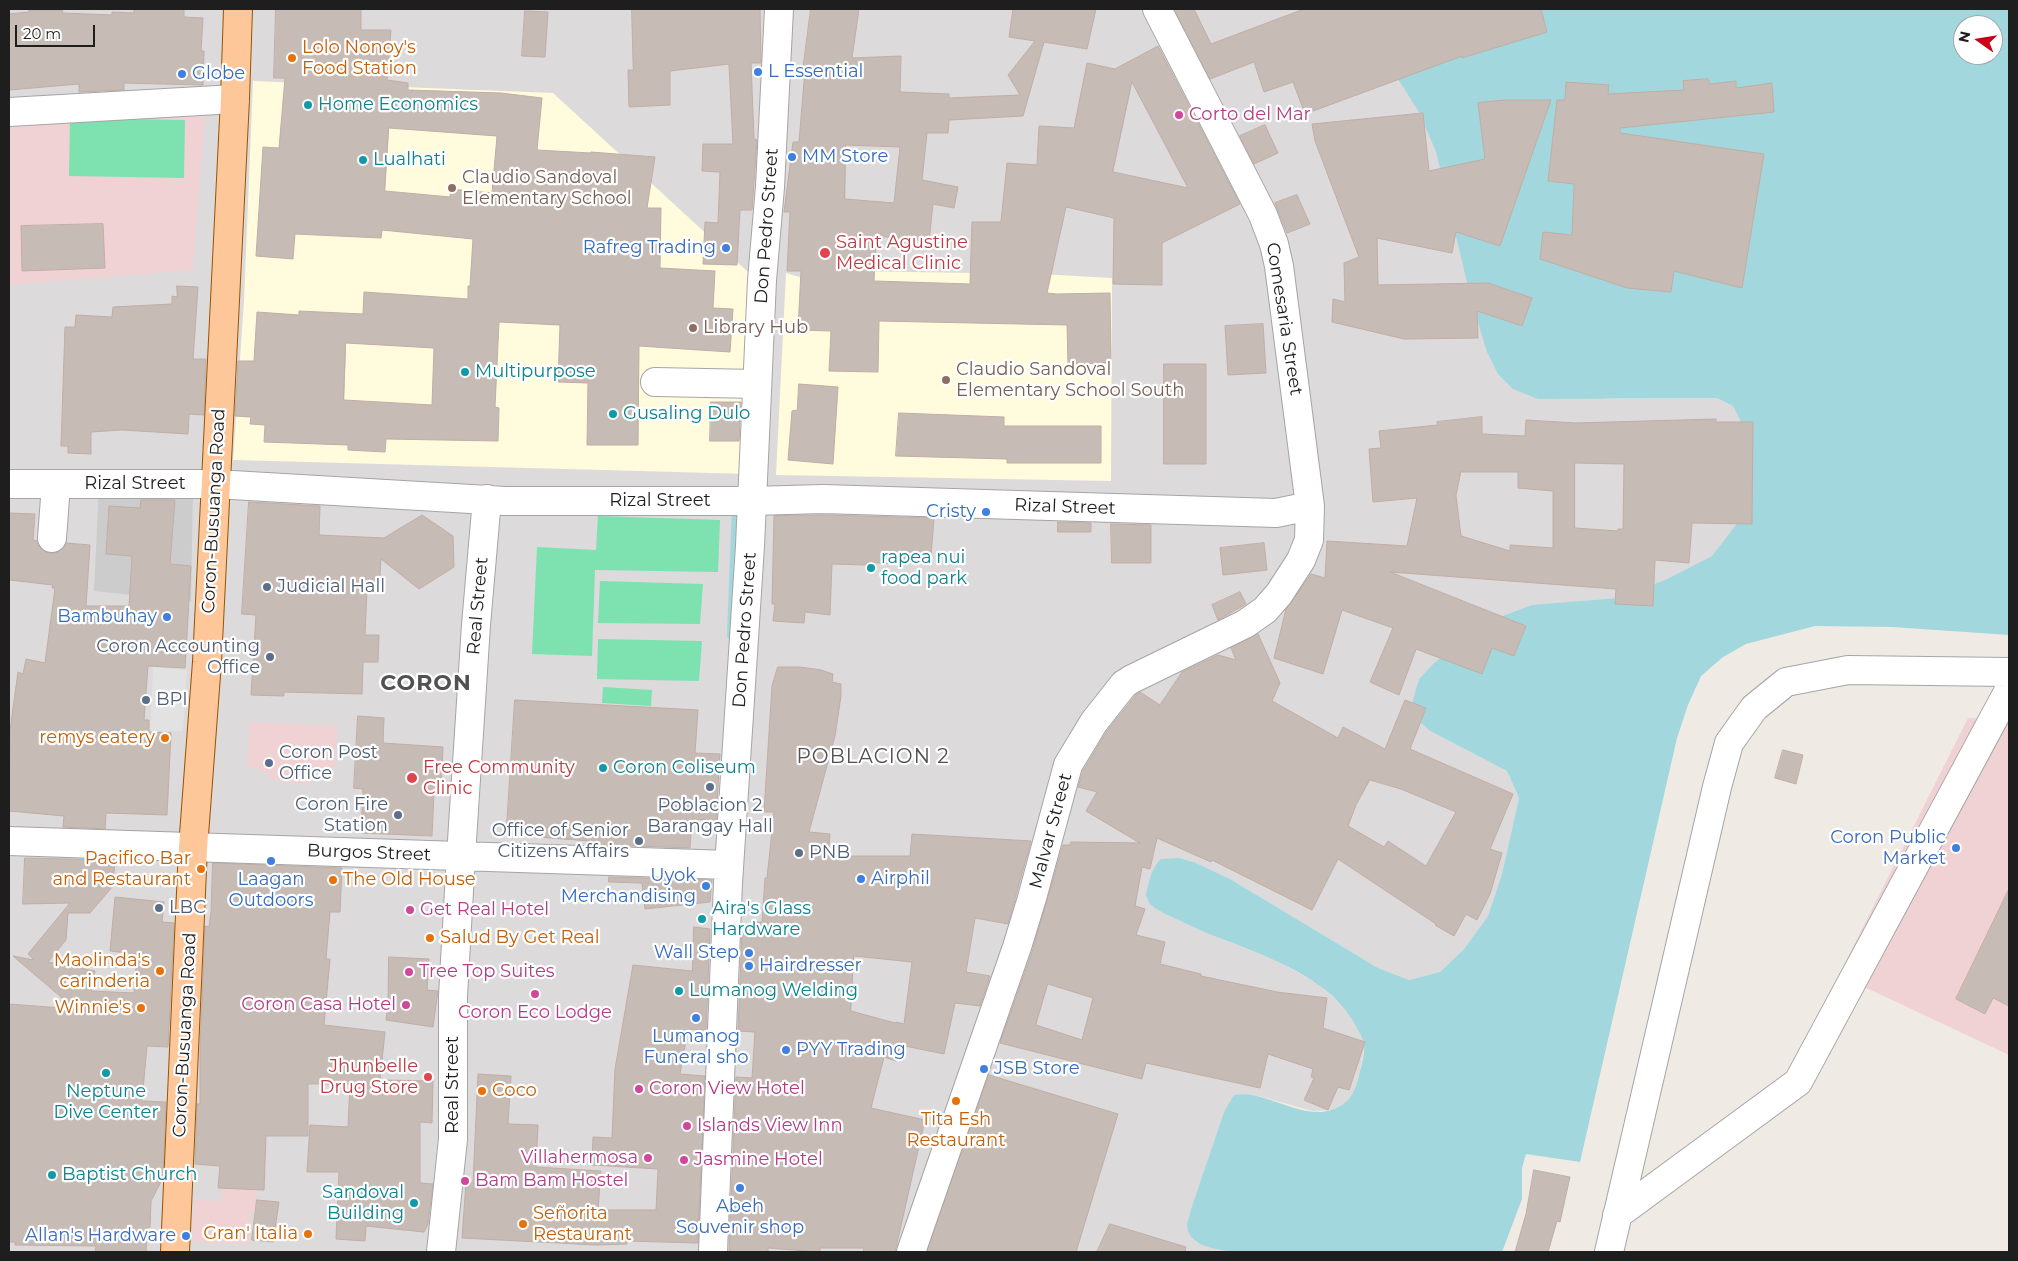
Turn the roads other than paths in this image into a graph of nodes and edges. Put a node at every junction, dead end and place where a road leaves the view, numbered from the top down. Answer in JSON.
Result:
{"nodes":[{"id":1,"x":238,"y":9,"type":"edge"},
{"id":2,"x":780,"y":9,"type":"edge"},
{"id":3,"x":1157,"y":9,"type":"edge"},
{"id":4,"x":235,"y":100,"type":"junction"},
{"id":5,"x":9,"y":112,"type":"edge"},
{"id":6,"x":655,"y":382,"type":"dead end"},
{"id":7,"x":757,"y":384,"type":"junction"},
{"id":8,"x":9,"y":484,"type":"edge"},
{"id":9,"x":215,"y":484,"type":"junction"},
{"id":10,"x":56,"y":485,"type":"junction"},
{"id":11,"x":487,"y":499,"type":"junction"},
{"id":12,"x":752,"y":501,"type":"junction"},
{"id":13,"x":1310,"y":506,"type":"junction"},
{"id":14,"x":52,"y":538,"type":"dead end"},
{"id":15,"x":2009,"y":672,"type":"edge"},
{"id":16,"x":2009,"y":690,"type":"edge"},
{"id":17,"x":9,"y":841,"type":"edge"},
{"id":18,"x":193,"y":848,"type":"junction"},
{"id":19,"x":461,"y":856,"type":"junction"},
{"id":20,"x":729,"y":865,"type":"junction"},
{"id":21,"x":1617,"y":1216,"type":"junction"},
{"id":22,"x":175,"y":1252,"type":"edge"},
{"id":23,"x":442,"y":1252,"type":"edge"},
{"id":24,"x":713,"y":1252,"type":"edge"},
{"id":25,"x":911,"y":1252,"type":"edge"},
{"id":26,"x":1609,"y":1252,"type":"edge"}],
"edges":[{"from":1,"to":4,"type":"main road","name":"Coron-Busuanga Road"},
{"from":2,"to":7,"type":"street","name":"Don Pedro Street"},
{"from":3,"to":13,"type":"street","name":"Comesaria Street"},
{"from":4,"to":5,"type":"street"},
{"from":4,"to":9,"type":"main road","name":"Coron-Busuanga Road"},
{"from":6,"to":7,"type":"street"},
{"from":7,"to":12,"type":"street","name":"Don Pedro Street"},
{"from":8,"to":10,"type":"street","name":"Rizal Street"},
{"from":9,"to":10,"type":"street","name":"Rizal Street"},
{"from":9,"to":11,"type":"street","name":"Rizal Street"},
{"from":9,"to":18,"type":"main road","name":"Coron-Busuanga Road"},
{"from":10,"to":14,"type":"street"},
{"from":11,"to":12,"type":"street","name":"Rizal Street"},
{"from":11,"to":19,"type":"street","name":"Real Street"},
{"from":12,"to":13,"type":"street","name":"Rizal Street"},
{"from":12,"to":20,"type":"street","name":"Don Pedro Street"},
{"from":13,"to":25,"type":"street","name":"Malvar Street"},
{"from":15,"to":21,"type":"street"},
{"from":16,"to":21,"type":"street"},
{"from":17,"to":18,"type":"street","name":"Burgos Street"},
{"from":18,"to":19,"type":"street","name":"Burgos Street"},
{"from":18,"to":22,"type":"main road","name":"Coron-Busuanga Road"},
{"from":19,"to":20,"type":"street","name":"Burgos Street"},
{"from":19,"to":23,"type":"street","name":"Real Street"},
{"from":20,"to":24,"type":"street","name":"Don Pedro Street"},
{"from":21,"to":26,"type":"street"}]}
